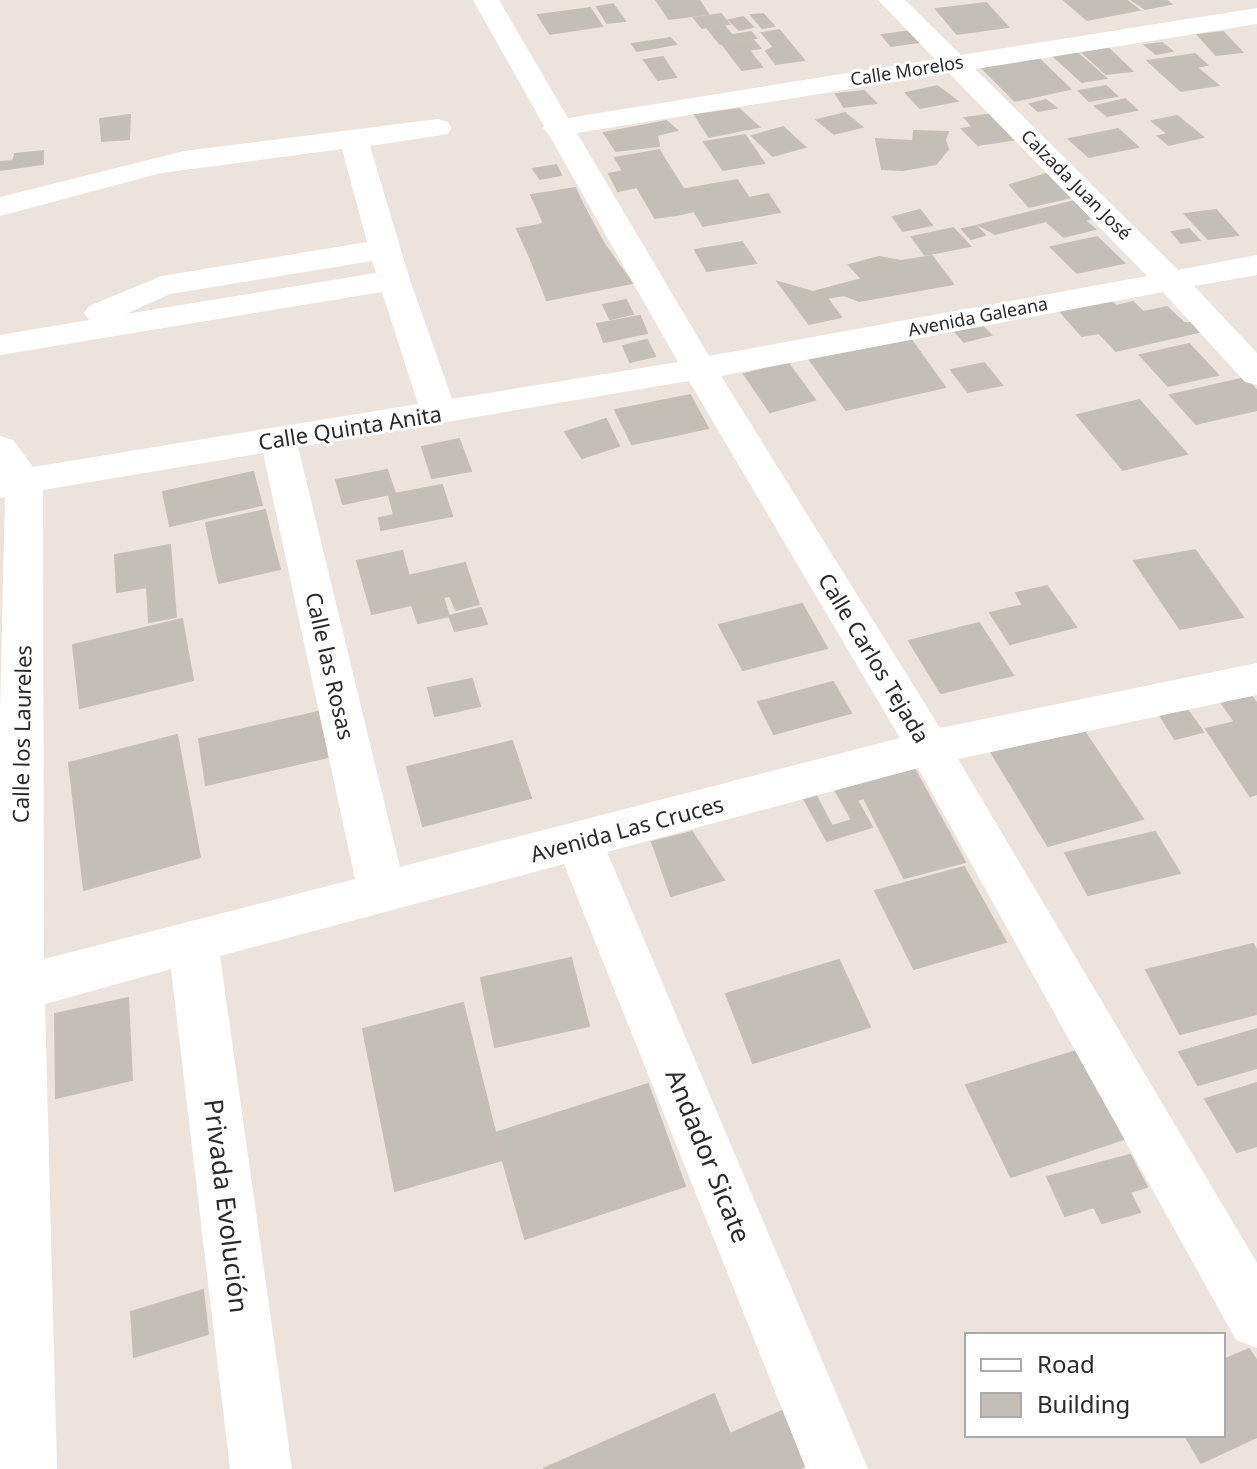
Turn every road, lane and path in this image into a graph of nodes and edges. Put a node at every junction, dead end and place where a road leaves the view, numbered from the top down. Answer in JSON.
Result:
{"nodes":[{"id":1,"x":486,"y":0,"type":"edge"},
{"id":2,"x":891,"y":0,"type":"edge"},
{"id":3,"x":1257,"y":16,"type":"edge"},
{"id":4,"x":954,"y":64,"type":"junction"},
{"id":5,"x":438,"y":128,"type":"dead end"},
{"id":6,"x":557,"y":128,"type":"junction"},
{"id":7,"x":354,"y":141,"type":"junction"},
{"id":8,"x":0,"y":207,"type":"edge"},
{"id":9,"x":390,"y":264,"type":"junction"},
{"id":10,"x":1257,"y":265,"type":"edge"},
{"id":11,"x":1171,"y":281,"type":"junction"},
{"id":12,"x":0,"y":345,"type":"edge"},
{"id":13,"x":699,"y":369,"type":"junction"},
{"id":14,"x":1257,"y":374,"type":"edge"},
{"id":15,"x":439,"y":414,"type":"junction"},
{"id":16,"x":278,"y":439,"type":"junction"},
{"id":17,"x":8,"y":471,"type":"edge"},
{"id":18,"x":1257,"y":679,"type":"edge"},
{"id":19,"x":929,"y":748,"type":"junction"},
{"id":20,"x":579,"y":842,"type":"junction"},
{"id":21,"x":382,"y":894,"type":"junction"},
{"id":22,"x":193,"y":943,"type":"junction"},
{"id":23,"x":10,"y":990,"type":"edge"},
{"id":24,"x":1257,"y":1319,"type":"edge"},
{"id":25,"x":26,"y":1469,"type":"edge"},
{"id":26,"x":261,"y":1469,"type":"edge"},
{"id":27,"x":837,"y":1469,"type":"edge"}],
"edges":[{"from":1,"to":6,"type":"street","name":"Calle Carlos Tejada"},
{"from":2,"to":4,"type":"street","name":"Calzada Juan José"},
{"from":3,"to":4,"type":"street","name":"Calle Morelos"},
{"from":4,"to":6,"type":"street","name":"Calle Morelos"},
{"from":4,"to":11,"type":"street","name":"Calzada Juan José"},
{"from":5,"to":7,"type":"street"},
{"from":6,"to":13,"type":"street","name":"Calle Carlos Tejada"},
{"from":7,"to":8,"type":"street"},
{"from":7,"to":9,"type":"street"},
{"from":9,"to":12,"type":"street"},
{"from":9,"to":15,"type":"street"},
{"from":10,"to":11,"type":"street","name":"Avenida Galeana"},
{"from":11,"to":13,"type":"street","name":"Avenida Galeana"},
{"from":11,"to":14,"type":"street","name":"Calzada Juan José"},
{"from":13,"to":15,"type":"street","name":"Calle Quinta Anita"},
{"from":13,"to":19,"type":"street","name":"Calle Carlos Tejada"},
{"from":15,"to":16,"type":"street","name":"Calle Quinta Anita"},
{"from":16,"to":17,"type":"street","name":"Calle Quinta Anita"},
{"from":16,"to":21,"type":"street","name":"Calle las Rosas"},
{"from":17,"to":23,"type":"street","name":"Calle los Laureles"},
{"from":18,"to":19,"type":"street","name":"Avenida Las Cruces"},
{"from":19,"to":20,"type":"street","name":"Avenida Las Cruces"},
{"from":19,"to":24,"type":"street","name":"Calle Carlos Tejada"},
{"from":20,"to":21,"type":"street","name":"Avenida Las Cruces"},
{"from":20,"to":27,"type":"street","name":"Andador Sicate"},
{"from":21,"to":22,"type":"street","name":"Avenida Las Cruces"},
{"from":22,"to":23,"type":"street","name":"Avenida Las Cruces"},
{"from":22,"to":26,"type":"street","name":"Privada Evolución"},
{"from":23,"to":25,"type":"street","name":"Calle los Laureles"}]}
